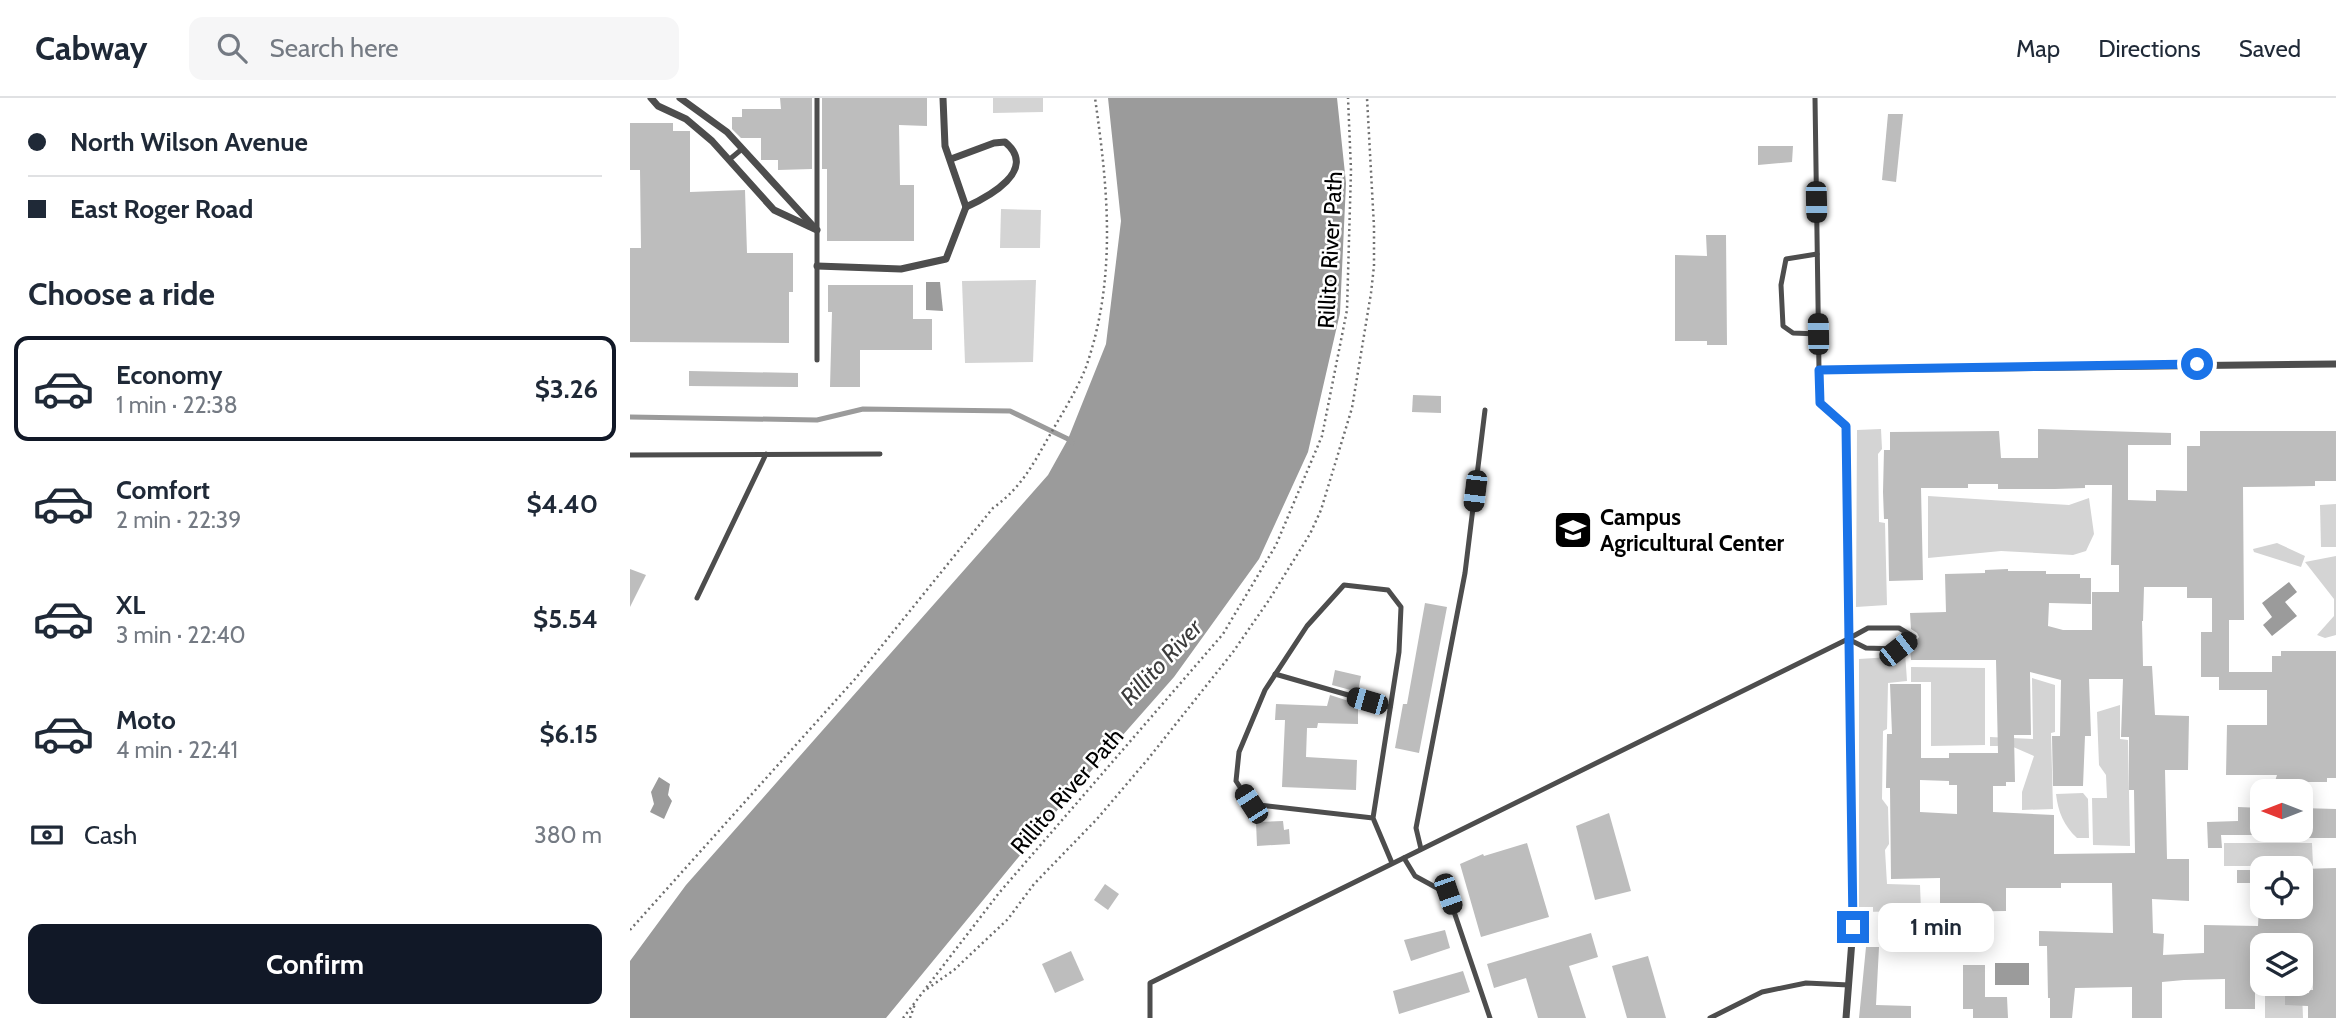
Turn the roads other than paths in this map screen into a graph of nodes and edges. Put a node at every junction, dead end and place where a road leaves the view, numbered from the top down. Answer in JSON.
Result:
{"nodes":[{"id":1,"x":652,"y":98,"type":"edge"},
{"id":2,"x":680,"y":98,"type":"edge"},
{"id":3,"x":817,"y":98,"type":"edge"},
{"id":4,"x":943,"y":98,"type":"edge"},
{"id":5,"x":1815,"y":98,"type":"edge"},
{"id":6,"x":741,"y":149,"type":"junction"},
{"id":7,"x":730,"y":159,"type":"junction"},
{"id":8,"x":951,"y":159,"type":"junction"},
{"id":9,"x":966,"y":207,"type":"junction"},
{"id":10,"x":817,"y":230,"type":"junction"},
{"id":11,"x":1817,"y":254,"type":"junction"},
{"id":12,"x":817,"y":266,"type":"junction"},
{"id":13,"x":1818,"y":334,"type":"junction"},
{"id":14,"x":817,"y":360,"type":"dead end"},
{"id":15,"x":2336,"y":364,"type":"edge"},
{"id":16,"x":1819,"y":370,"type":"junction"},
{"id":17,"x":1485,"y":410,"type":"dead end"},
{"id":18,"x":766,"y":454,"type":"junction"},
{"id":19,"x":880,"y":454,"type":"dead end"},
{"id":20,"x":630,"y":455,"type":"edge"},
{"id":21,"x":697,"y":598,"type":"dead end"},
{"id":22,"x":1848,"y":639,"type":"junction"},
{"id":23,"x":1275,"y":674,"type":"junction"},
{"id":24,"x":1391,"y":707,"type":"junction"},
{"id":25,"x":1373,"y":818,"type":"junction"},
{"id":26,"x":1421,"y":849,"type":"junction"},
{"id":27,"x":1404,"y":858,"type":"junction"},
{"id":28,"x":1392,"y":863,"type":"junction"},
{"id":29,"x":1849,"y":985,"type":"junction"},
{"id":30,"x":1150,"y":1018,"type":"edge"},
{"id":31,"x":1490,"y":1018,"type":"edge"},
{"id":32,"x":1710,"y":1018,"type":"edge"},
{"id":33,"x":1846,"y":1018,"type":"edge"}],
"edges":[{"from":1,"to":7,"type":"street"},
{"from":2,"to":6,"type":"street"},
{"from":3,"to":10,"type":"lane"},
{"from":4,"to":8,"type":"street"},
{"from":5,"to":11,"type":"lane"},
{"from":6,"to":7,"type":"lane"},
{"from":6,"to":10,"type":"street"},
{"from":7,"to":10,"type":"street"},
{"from":8,"to":9,"type":"street"},
{"from":8,"to":9,"type":"street"},
{"from":9,"to":12,"type":"street"},
{"from":10,"to":12,"type":"lane"},
{"from":11,"to":13,"type":"lane"},
{"from":11,"to":13,"type":"lane"},
{"from":12,"to":14,"type":"lane"},
{"from":13,"to":16,"type":"lane"},
{"from":15,"to":16,"type":"street"},
{"from":16,"to":22,"type":"street"},
{"from":17,"to":26,"type":"lane"},
{"from":18,"to":19,"type":"lane"},
{"from":18,"to":20,"type":"lane"},
{"from":18,"to":21,"type":"lane"},
{"from":22,"to":22,"type":"lane"},
{"from":22,"to":26,"type":"lane"},
{"from":22,"to":29,"type":"street"},
{"from":23,"to":24,"type":"lane"},
{"from":23,"to":24,"type":"lane"},
{"from":23,"to":25,"type":"lane"},
{"from":24,"to":25,"type":"lane"},
{"from":25,"to":28,"type":"lane"},
{"from":26,"to":27,"type":"lane"},
{"from":27,"to":28,"type":"lane"},
{"from":27,"to":31,"type":"lane"},
{"from":28,"to":30,"type":"lane"},
{"from":29,"to":32,"type":"lane"},
{"from":29,"to":33,"type":"street"}]}
